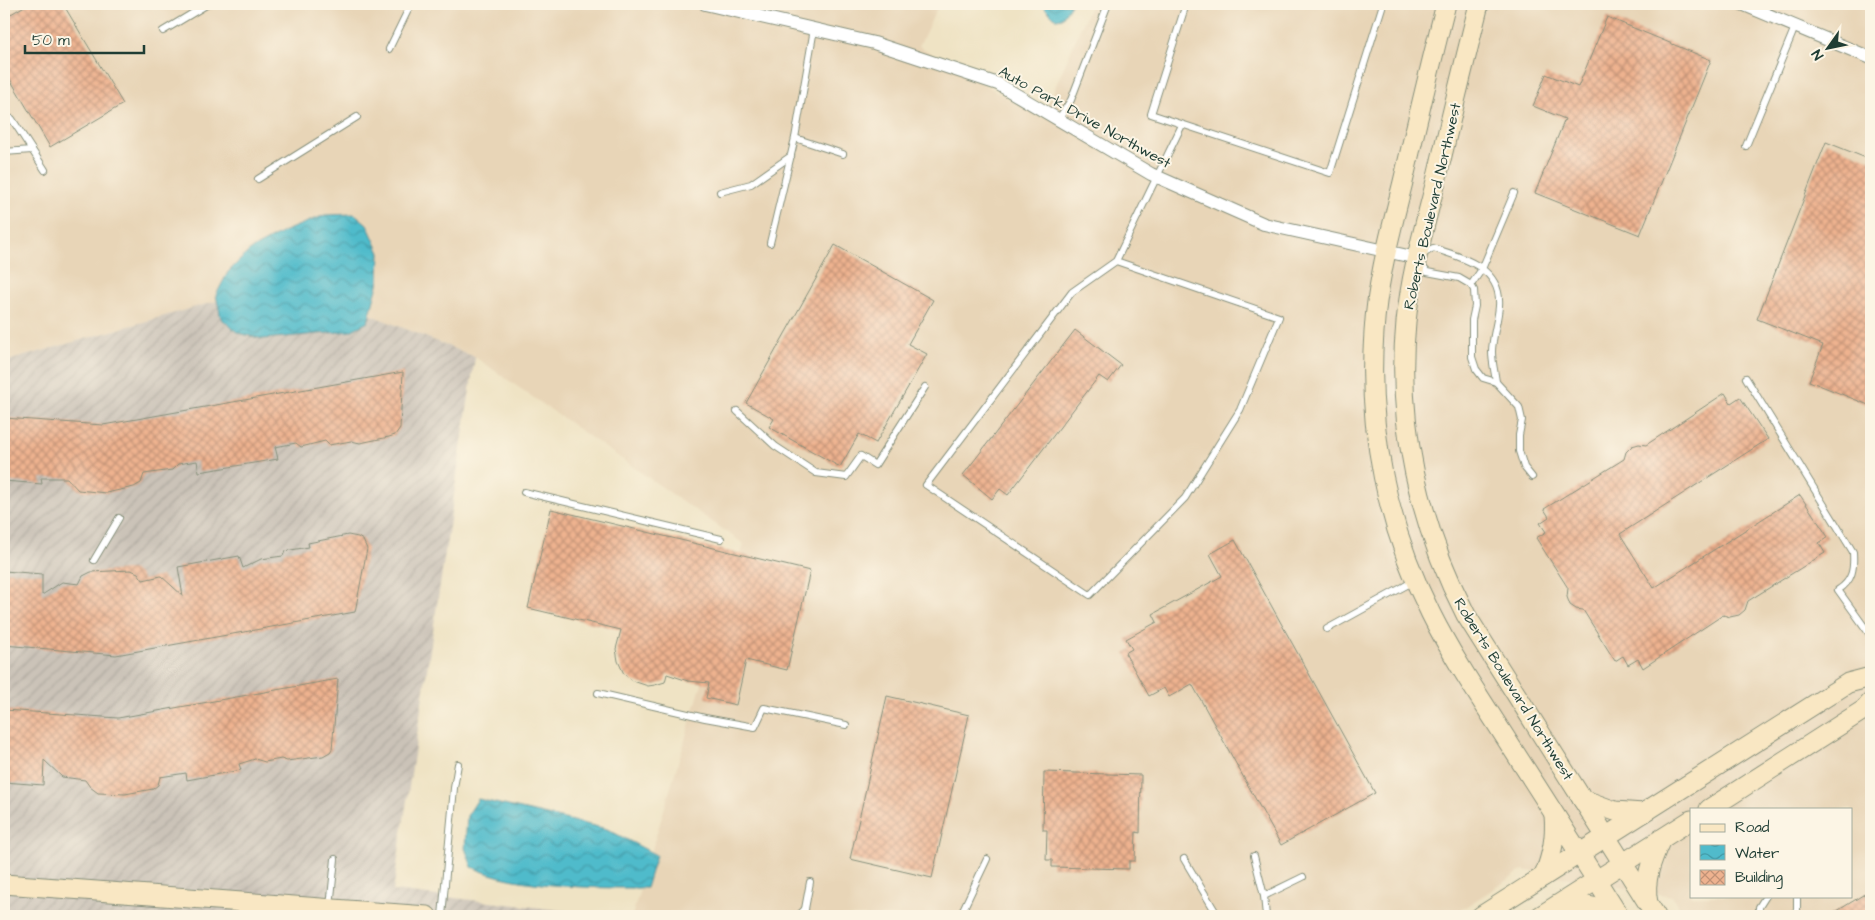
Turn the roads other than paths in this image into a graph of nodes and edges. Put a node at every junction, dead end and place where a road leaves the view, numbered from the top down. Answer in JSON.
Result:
{"nodes":[{"id":1,"x":208,"y":4,"type":"edge"},
{"id":2,"x":411,"y":4,"type":"edge"},
{"id":3,"x":705,"y":4,"type":"edge"},
{"id":4,"x":1108,"y":4,"type":"edge"},
{"id":5,"x":1186,"y":4,"type":"edge"},
{"id":6,"x":1383,"y":4,"type":"edge"},
{"id":7,"x":1446,"y":4,"type":"edge"},
{"id":8,"x":1479,"y":4,"type":"edge"},
{"id":9,"x":1742,"y":4,"type":"edge"},
{"id":10,"x":758,"y":9,"type":"edge"},
{"id":11,"x":1795,"y":27,"type":"junction"},
{"id":12,"x":814,"y":29,"type":"junction"},
{"id":13,"x":163,"y":32,"type":"dead end"},
{"id":14,"x":389,"y":49,"type":"dead end"},
{"id":15,"x":1871,"y":58,"type":"edge"},
{"id":16,"x":357,"y":117,"type":"dead end"},
{"id":17,"x":12,"y":119,"type":"dead end"},
{"id":18,"x":1058,"y":120,"type":"junction"},
{"id":19,"x":1182,"y":125,"type":"junction"},
{"id":20,"x":795,"y":138,"type":"junction"},
{"id":21,"x":1746,"y":146,"type":"dead end"},
{"id":22,"x":32,"y":150,"type":"junction"},
{"id":23,"x":4,"y":152,"type":"edge"},
{"id":24,"x":843,"y":154,"type":"dead end"},
{"id":25,"x":791,"y":156,"type":"junction"},
{"id":26,"x":45,"y":170,"type":"dead end"},
{"id":27,"x":1157,"y":176,"type":"junction"},
{"id":28,"x":258,"y":180,"type":"dead end"},
{"id":29,"x":720,"y":192,"type":"dead end"},
{"id":30,"x":1514,"y":193,"type":"dead end"},
{"id":31,"x":770,"y":243,"type":"dead end"},
{"id":32,"x":1386,"y":251,"type":"junction"},
{"id":33,"x":1417,"y":258,"type":"junction"},
{"id":34,"x":1116,"y":261,"type":"junction"},
{"id":35,"x":1482,"y":269,"type":"junction"},
{"id":36,"x":1471,"y":285,"type":"junction"},
{"id":37,"x":1746,"y":378,"type":"dead end"},
{"id":38,"x":1496,"y":382,"type":"junction"},
{"id":39,"x":925,"y":387,"type":"dead end"},
{"id":40,"x":736,"y":411,"type":"dead end"},
{"id":41,"x":1532,"y":477,"type":"dead end"},
{"id":42,"x":524,"y":492,"type":"dead end"},
{"id":43,"x":119,"y":518,"type":"dead end"},
{"id":44,"x":721,"y":539,"type":"dead end"},
{"id":45,"x":94,"y":560,"type":"dead end"},
{"id":46,"x":1415,"y":581,"type":"junction"},
{"id":47,"x":1327,"y":630,"type":"dead end"},
{"id":48,"x":1871,"y":636,"type":"edge"},
{"id":49,"x":1871,"y":677,"type":"edge"},
{"id":50,"x":598,"y":693,"type":"dead end"},
{"id":51,"x":1871,"y":702,"type":"edge"},
{"id":52,"x":846,"y":725,"type":"dead end"},
{"id":53,"x":458,"y":764,"type":"dead end"},
{"id":54,"x":1582,"y":799,"type":"junction"},
{"id":55,"x":1710,"y":808,"type":"edge"},
{"id":56,"x":1554,"y":813,"type":"junction"},
{"id":57,"x":1643,"y":813,"type":"junction"},
{"id":58,"x":1690,"y":821,"type":"edge"},
{"id":59,"x":1606,"y":837,"type":"junction"},
{"id":60,"x":1661,"y":839,"type":"junction"},
{"id":61,"x":1579,"y":854,"type":"junction"},
{"id":62,"x":1254,"y":856,"type":"dead end"},
{"id":63,"x":335,"y":858,"type":"dead end"},
{"id":64,"x":987,"y":859,"type":"dead end"},
{"id":65,"x":1184,"y":859,"type":"dead end"},
{"id":66,"x":1623,"y":864,"type":"junction"},
{"id":67,"x":1303,"y":876,"type":"dead end"},
{"id":68,"x":1544,"y":876,"type":"junction"},
{"id":69,"x":1596,"y":880,"type":"junction"},
{"id":70,"x":810,"y":882,"type":"dead end"},
{"id":71,"x":4,"y":884,"type":"edge"},
{"id":72,"x":1264,"y":896,"type":"junction"},
{"id":73,"x":1765,"y":898,"type":"edge"},
{"id":74,"x":1797,"y":898,"type":"edge"},
{"id":75,"x":1557,"y":905,"type":"junction"},
{"id":76,"x":330,"y":909,"type":"junction"},
{"id":77,"x":804,"y":909,"type":"junction"},
{"id":78,"x":1652,"y":910,"type":"edge"},
{"id":79,"x":427,"y":916,"type":"edge"},
{"id":80,"x":442,"y":916,"type":"edge"},
{"id":81,"x":798,"y":916,"type":"edge"},
{"id":82,"x":805,"y":916,"type":"edge"},
{"id":83,"x":960,"y":916,"type":"edge"},
{"id":84,"x":1218,"y":916,"type":"edge"},
{"id":85,"x":1266,"y":916,"type":"edge"},
{"id":86,"x":1481,"y":916,"type":"edge"},
{"id":87,"x":1540,"y":916,"type":"edge"},
{"id":88,"x":1618,"y":916,"type":"edge"},
{"id":89,"x":1759,"y":916,"type":"edge"},
{"id":90,"x":1797,"y":916,"type":"edge"}],
"edges":[{"from":1,"to":13,"type":"lane"},
{"from":2,"to":14,"type":"lane"},
{"from":3,"to":10,"type":"street","name":"Auto Park Drive Northwest"},
{"from":4,"to":18,"type":"lane"},
{"from":5,"to":19,"type":"lane"},
{"from":6,"to":19,"type":"lane"},
{"from":7,"to":32,"type":"street","name":"Roberts Boulevard Northwest"},
{"from":8,"to":33,"type":"street","name":"Roberts Boulevard Northwest"},
{"from":9,"to":11,"type":"street"},
{"from":10,"to":12,"type":"street","name":"Auto Park Drive Northwest"},
{"from":11,"to":15,"type":"street"},
{"from":11,"to":21,"type":"lane"},
{"from":12,"to":18,"type":"street","name":"Auto Park Drive Northwest"},
{"from":12,"to":20,"type":"lane"},
{"from":16,"to":28,"type":"lane"},
{"from":17,"to":22,"type":"lane"},
{"from":18,"to":27,"type":"street","name":"Auto Park Drive Northwest"},
{"from":19,"to":27,"type":"lane"},
{"from":20,"to":24,"type":"lane"},
{"from":20,"to":25,"type":"lane"},
{"from":22,"to":23,"type":"lane"},
{"from":22,"to":26,"type":"lane"},
{"from":25,"to":29,"type":"lane"},
{"from":25,"to":31,"type":"lane"},
{"from":27,"to":32,"type":"street","name":"Auto Park Drive Northwest"},
{"from":27,"to":34,"type":"lane"},
{"from":30,"to":35,"type":"lane"},
{"from":32,"to":33,"type":"street","name":"Auto Park Drive Northwest"},
{"from":32,"to":46,"type":"street","name":"Roberts Boulevard Northwest"},
{"from":33,"to":35,"type":"lane"},
{"from":33,"to":36,"type":"lane"},
{"from":33,"to":54,"type":"street","name":"Roberts Boulevard Northwest"},
{"from":34,"to":34,"type":"lane"},
{"from":35,"to":36,"type":"lane"},
{"from":35,"to":38,"type":"lane"},
{"from":36,"to":38,"type":"lane"},
{"from":37,"to":48,"type":"lane"},
{"from":38,"to":41,"type":"lane"},
{"from":39,"to":40,"type":"lane"},
{"from":42,"to":44,"type":"lane"},
{"from":43,"to":45,"type":"lane"},
{"from":46,"to":47,"type":"lane"},
{"from":46,"to":56,"type":"street","name":"Roberts Boulevard Northwest"},
{"from":49,"to":57,"type":"street"},
{"from":50,"to":52,"type":"lane"},
{"from":51,"to":55,"type":"street"},
{"from":53,"to":80,"type":"lane"},
{"from":54,"to":57,"type":"street"},
{"from":54,"to":59,"type":"street","name":"Roberts Boulevard Northwest"},
{"from":56,"to":61,"type":"street","name":"Roberts Boulevard Northwest"},
{"from":56,"to":68,"type":"street"},
{"from":57,"to":59,"type":"street"},
{"from":58,"to":60,"type":"street"},
{"from":59,"to":61,"type":"street"},
{"from":59,"to":66,"type":"street","name":"Roberts Boulevard Northwest"},
{"from":60,"to":66,"type":"street"},
{"from":60,"to":78,"type":"street"},
{"from":61,"to":68,"type":"street"},
{"from":61,"to":69,"type":"street","name":"Roberts Boulevard Northwest"},
{"from":62,"to":72,"type":"lane"},
{"from":63,"to":76,"type":"lane"},
{"from":64,"to":83,"type":"lane"},
{"from":65,"to":84,"type":"lane"},
{"from":66,"to":69,"type":"street"},
{"from":66,"to":78,"type":"street","name":"Roberts Boulevard Northwest"},
{"from":67,"to":72,"type":"lane"},
{"from":68,"to":86,"type":"street"},
{"from":69,"to":75,"type":"street"},
{"from":69,"to":88,"type":"street","name":"Roberts Boulevard Northwest"},
{"from":70,"to":77,"type":"lane"},
{"from":71,"to":76,"type":"street"},
{"from":72,"to":85,"type":"lane"},
{"from":73,"to":89,"type":"lane"},
{"from":74,"to":90,"type":"lane"},
{"from":75,"to":87,"type":"street"},
{"from":75,"to":88,"type":"street"},
{"from":76,"to":79,"type":"street"},
{"from":77,"to":81,"type":"lane"},
{"from":77,"to":82,"type":"lane"}]}
